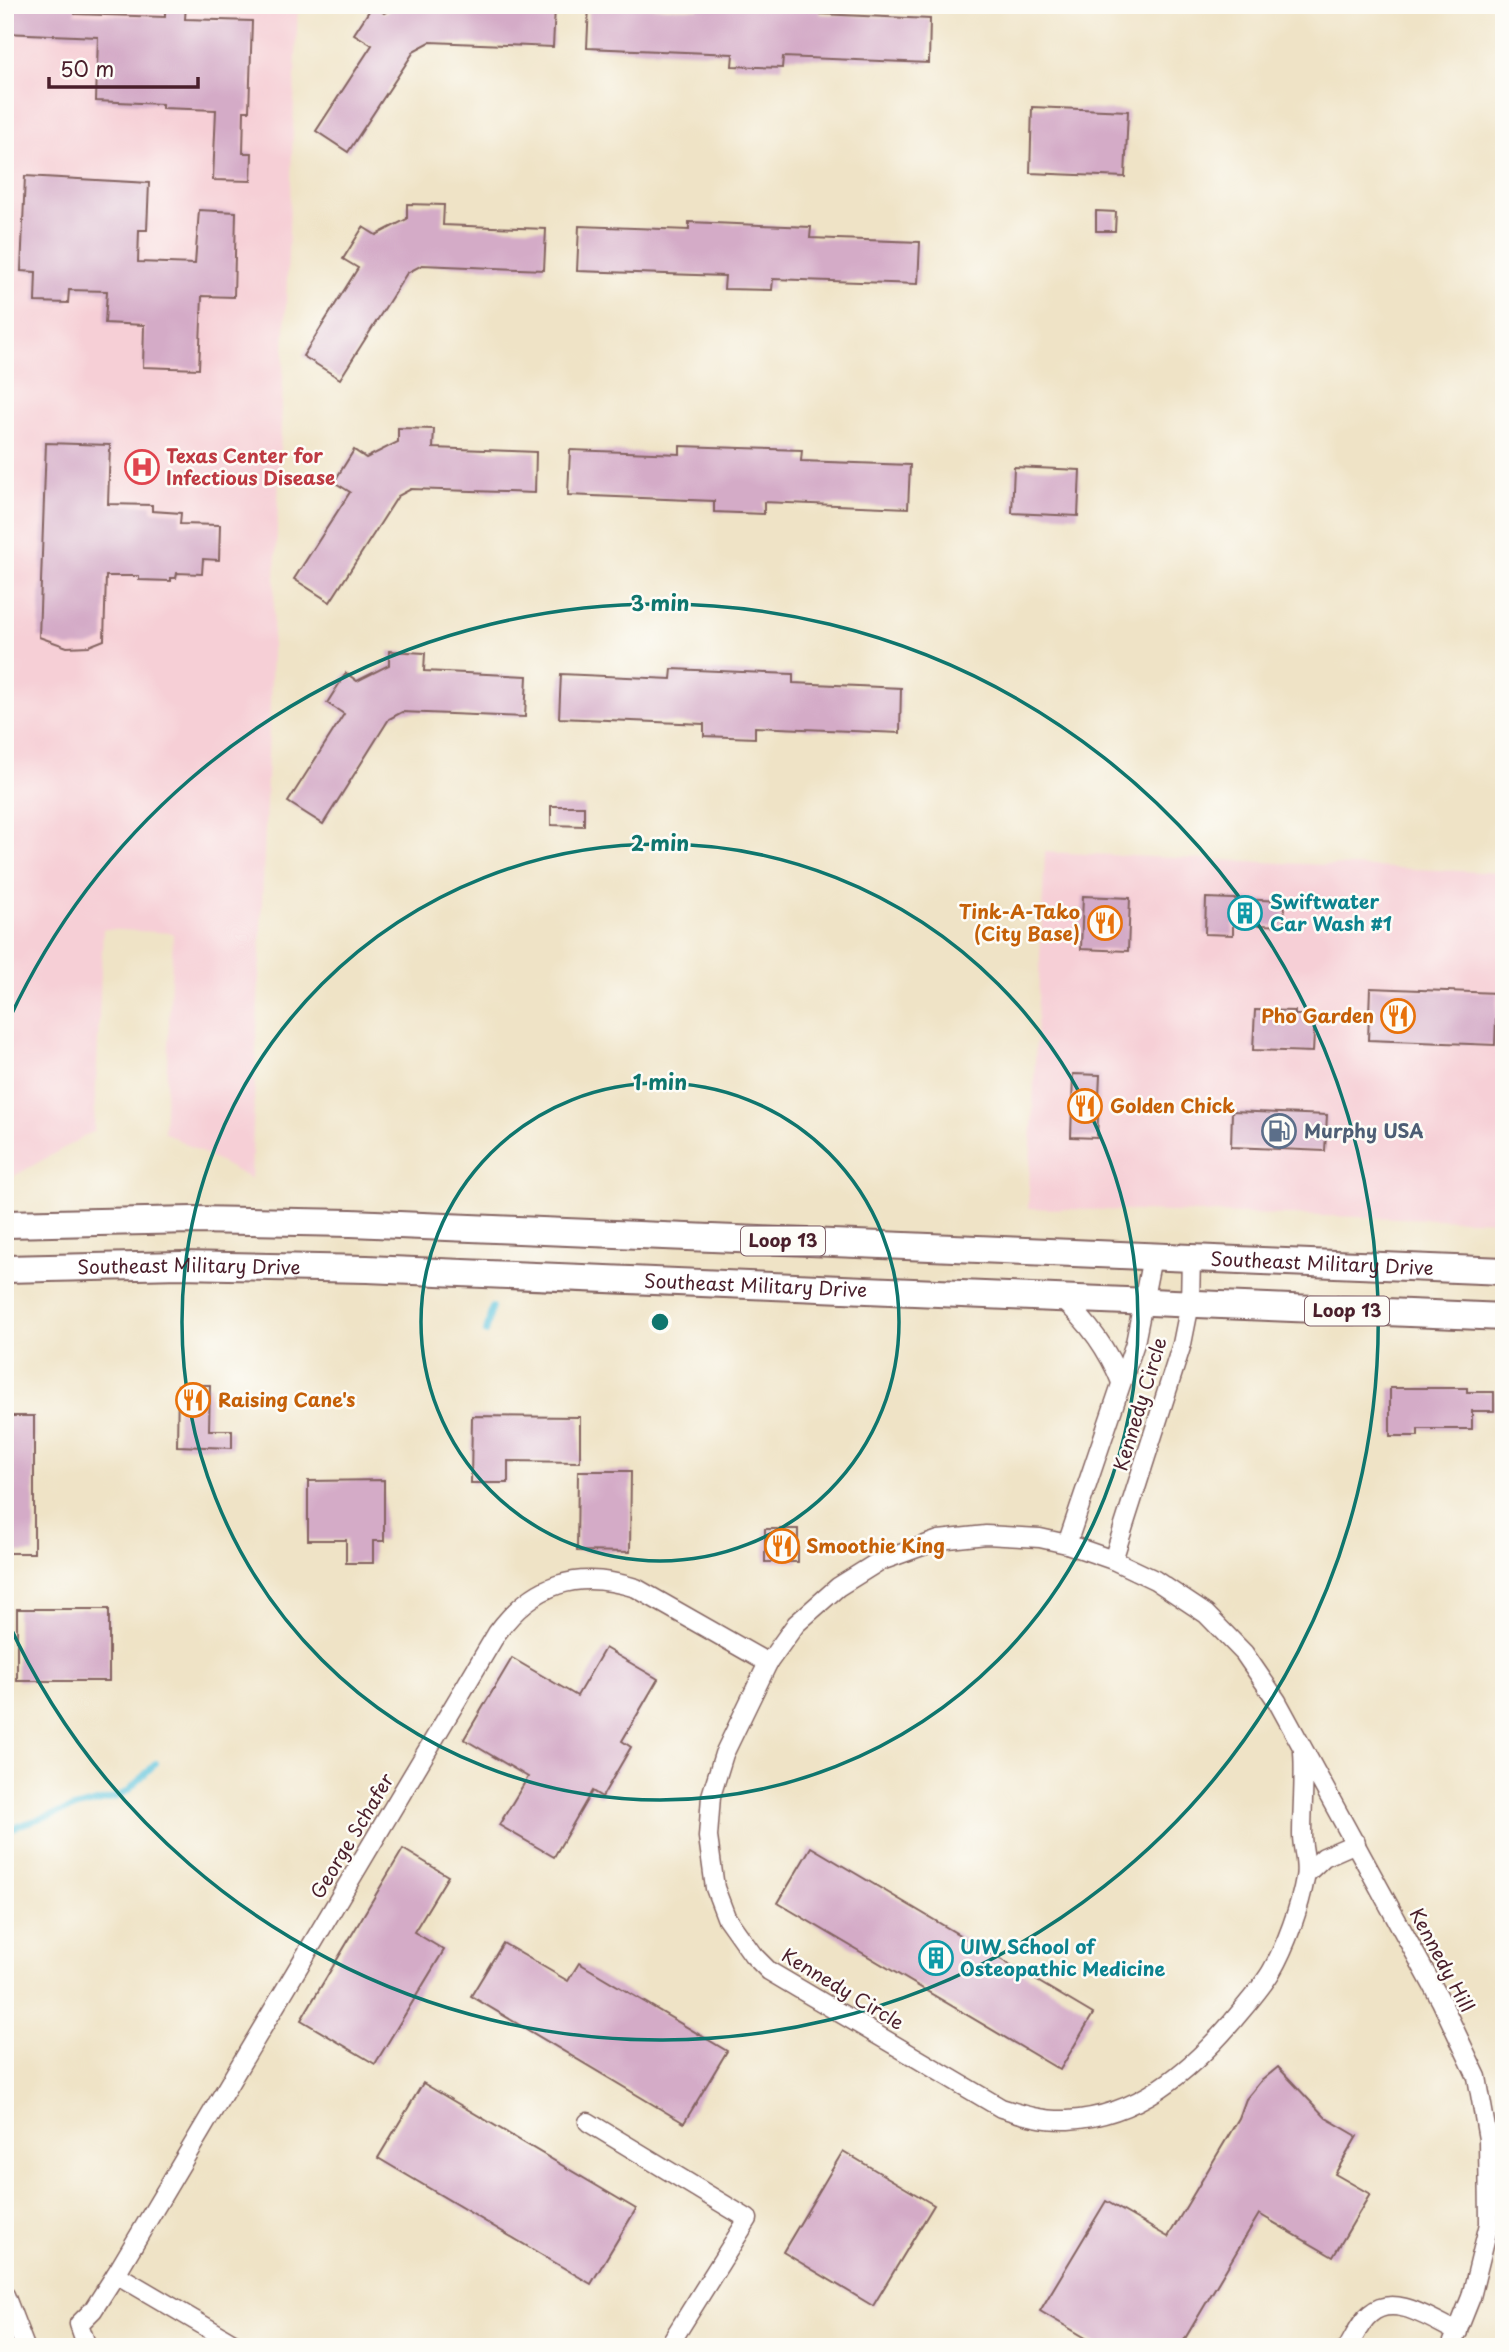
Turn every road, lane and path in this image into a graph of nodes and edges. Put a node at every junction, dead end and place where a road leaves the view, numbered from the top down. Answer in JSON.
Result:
{"nodes":[{"id":1,"x":107,"y":1222,"type":"junction"},
{"id":2,"x":5,"y":1224,"type":"edge"},
{"id":3,"x":1152,"y":1257,"type":"junction"},
{"id":4,"x":1191,"y":1257,"type":"junction"},
{"id":5,"x":109,"y":1266,"type":"junction"},
{"id":6,"x":5,"y":1269,"type":"edge"},
{"id":7,"x":1504,"y":1271,"type":"edge"},
{"id":8,"x":1063,"y":1300,"type":"junction"},
{"id":9,"x":1143,"y":1303,"type":"junction"},
{"id":10,"x":1190,"y":1304,"type":"junction"},
{"id":11,"x":1504,"y":1317,"type":"edge"},
{"id":12,"x":1121,"y":1382,"type":"junction"},
{"id":13,"x":1067,"y":1544,"type":"junction"},
{"id":14,"x":1113,"y":1560,"type":"junction"},
{"id":15,"x":768,"y":1662,"type":"junction"},
{"id":16,"x":1303,"y":1751,"type":"junction"},
{"id":17,"x":1356,"y":1843,"type":"junction"},
{"id":18,"x":1306,"y":1874,"type":"junction"},
{"id":19,"x":588,"y":2122,"type":"dead end"},
{"id":20,"x":116,"y":2274,"type":"junction"},
{"id":21,"x":5,"y":2295,"type":"edge"},
{"id":22,"x":1454,"y":2339,"type":"edge"},
{"id":23,"x":25,"y":2347,"type":"edge"},
{"id":24,"x":87,"y":2347,"type":"edge"},
{"id":25,"x":240,"y":2347,"type":"edge"},
{"id":26,"x":668,"y":2347,"type":"edge"},
{"id":27,"x":1348,"y":2347,"type":"edge"}],
"edges":[{"from":1,"to":2,"type":"main road","name":"Southeast Military Drive","number":"Loop 13"},
{"from":1,"to":3,"type":"main road","name":"Southeast Military Drive","number":"Loop 13"},
{"from":1,"to":5,"type":"main road"},
{"from":3,"to":4,"type":"main road","name":"Southeast Military Drive","number":"Loop 13"},
{"from":3,"to":9,"type":"street","name":"Kennedy Circle"},
{"from":4,"to":7,"type":"main road","name":"Southeast Military Drive","number":"Loop 13"},
{"from":4,"to":10,"type":"street","name":"Kennedy Circle"},
{"from":5,"to":6,"type":"main road","name":"Southeast Military Drive","number":"Loop 13"},
{"from":5,"to":8,"type":"main road","name":"Southeast Military Drive","number":"Loop 13"},
{"from":8,"to":9,"type":"main road","name":"Southeast Military Drive","number":"Loop 13"},
{"from":8,"to":12,"type":"street"},
{"from":9,"to":10,"type":"main road","name":"Southeast Military Drive","number":"Loop 13"},
{"from":9,"to":12,"type":"street","name":"Kennedy Circle"},
{"from":10,"to":11,"type":"main road","name":"Southeast Military Drive","number":"Loop 13"},
{"from":10,"to":14,"type":"street","name":"Kennedy Circle"},
{"from":12,"to":13,"type":"street","name":"Kennedy Circle"},
{"from":13,"to":14,"type":"street","name":"Kennedy Circle"},
{"from":13,"to":15,"type":"street","name":"Kennedy Circle"},
{"from":14,"to":16,"type":"street","name":"Kennedy Circle"},
{"from":15,"to":18,"type":"street","name":"Kennedy Circle"},
{"from":15,"to":20,"type":"street","name":"George Schafer"},
{"from":16,"to":17,"type":"street","name":"Kennedy Circle"},
{"from":16,"to":18,"type":"street","name":"Kennedy Circle"},
{"from":17,"to":18,"type":"street"},
{"from":17,"to":22,"type":"street","name":"Kennedy Hill"},
{"from":19,"to":26,"type":"street"},
{"from":20,"to":24,"type":"street","name":"George Schafer"},
{"from":20,"to":25,"type":"street"},
{"from":21,"to":23,"type":"street"},
{"from":22,"to":27,"type":"street"}]}
